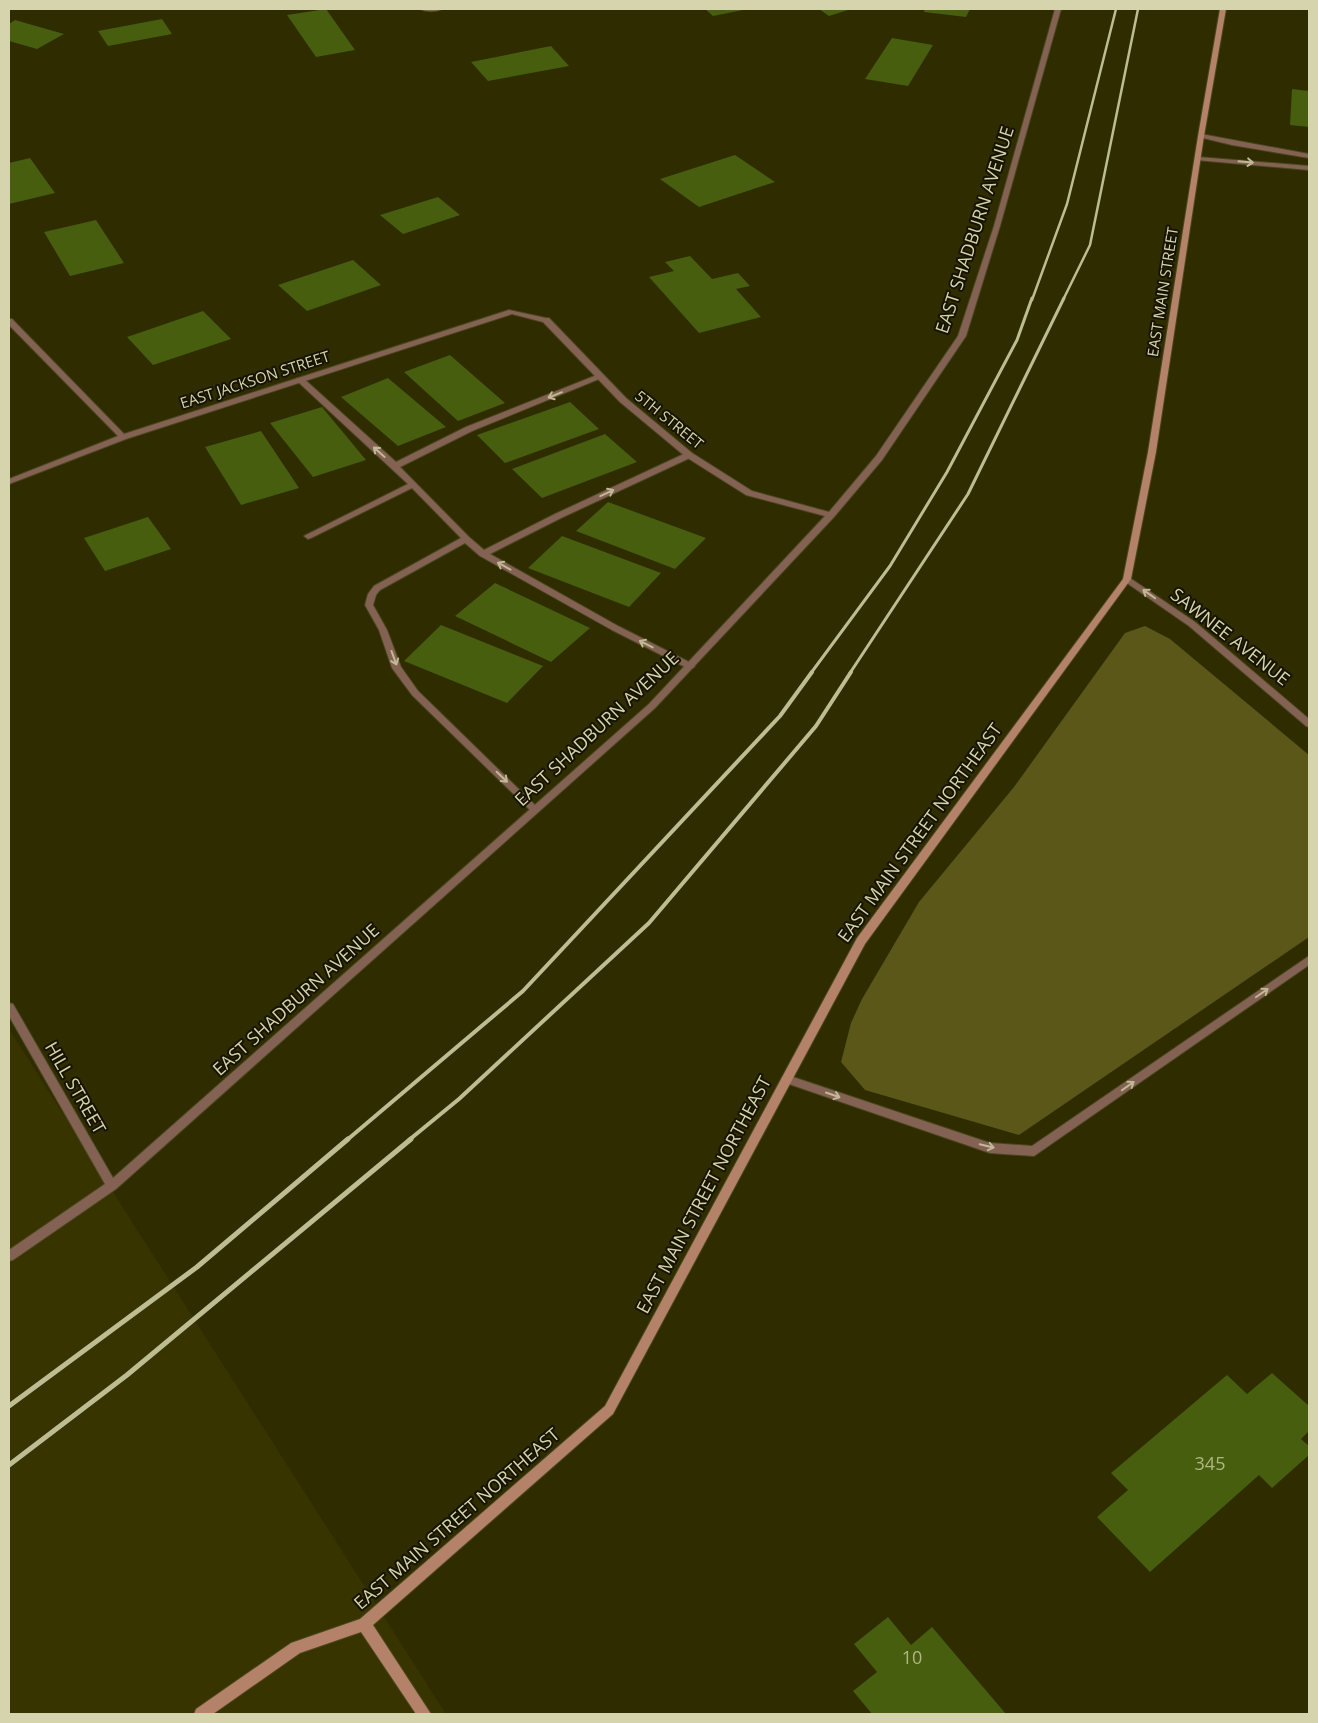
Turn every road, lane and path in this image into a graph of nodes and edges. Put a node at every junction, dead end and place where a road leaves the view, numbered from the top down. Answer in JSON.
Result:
{"nodes":[{"id":1,"x":423,"y":9,"type":"edge"},
{"id":2,"x":439,"y":9,"type":"edge"},
{"id":3,"x":1058,"y":9,"type":"edge"},
{"id":4,"x":1223,"y":9,"type":"edge"},
{"id":5,"x":1201,"y":136,"type":"junction"},
{"id":6,"x":1309,"y":156,"type":"edge"},
{"id":7,"x":1198,"y":159,"type":"junction"},
{"id":8,"x":1309,"y":168,"type":"edge"},
{"id":9,"x":512,"y":312,"type":"joint"},
{"id":10,"x":9,"y":321,"type":"edge"},
{"id":11,"x":600,"y":377,"type":"junction"},
{"id":12,"x":300,"y":380,"type":"junction"},
{"id":13,"x":123,"y":437,"type":"junction"},
{"id":14,"x":689,"y":455,"type":"junction"},
{"id":15,"x":395,"y":466,"type":"junction"},
{"id":16,"x":9,"y":482,"type":"edge"},
{"id":17,"x":413,"y":485,"type":"junction"},
{"id":18,"x":831,"y":515,"type":"junction"},
{"id":19,"x":308,"y":536,"type":"dead end"},
{"id":20,"x":466,"y":539,"type":"junction"},
{"id":21,"x":483,"y":554,"type":"junction"},
{"id":22,"x":1128,"y":579,"type":"junction"},
{"id":23,"x":690,"y":666,"type":"junction"},
{"id":24,"x":1309,"y":724,"type":"edge"},
{"id":25,"x":535,"y":810,"type":"junction"},
{"id":26,"x":1309,"y":960,"type":"edge"},
{"id":27,"x":9,"y":1007,"type":"edge"},
{"id":28,"x":787,"y":1079,"type":"junction"},
{"id":29,"x":112,"y":1186,"type":"junction"},
{"id":30,"x":9,"y":1256,"type":"edge"},
{"id":31,"x":364,"y":1624,"type":"junction"},
{"id":32,"x":201,"y":1714,"type":"edge"},
{"id":33,"x":424,"y":1714,"type":"edge"}],
"edges":[{"from":1,"to":2,"type":"street"},
{"from":3,"to":18,"type":"street","name":"EAST SHADBURN AVENUE"},
{"from":4,"to":5,"type":"street","name":"EAST MAIN STREET"},
{"from":5,"to":6,"type":"street"},
{"from":5,"to":7,"type":"street","name":"EAST MAIN STREET"},
{"from":7,"to":8,"type":"street","one_way":true},
{"from":7,"to":22,"type":"street","name":"EAST MAIN STREET"},
{"from":9,"to":11,"type":"street","name":"5TH STREET"},
{"from":9,"to":12,"type":"street","name":"EAST JACKSON STREET"},
{"from":10,"to":13,"type":"street"},
{"from":11,"to":14,"type":"street","name":"5TH STREET"},
{"from":11,"to":15,"type":"street","one_way":true},
{"from":12,"to":13,"type":"street","name":"EAST JACKSON STREET"},
{"from":15,"to":12,"type":"street","one_way":true},
{"from":13,"to":16,"type":"street","name":"EAST JACKSON STREET"},
{"from":14,"to":18,"type":"street","name":"5TH STREET"},
{"from":21,"to":14,"type":"street","one_way":true},
{"from":15,"to":17,"type":"street"},
{"from":17,"to":19,"type":"street"},
{"from":17,"to":20,"type":"street"},
{"from":18,"to":23,"type":"street","name":"EAST SHADBURN AVENUE"},
{"from":20,"to":21,"type":"street"},
{"from":20,"to":25,"type":"street","one_way":true},
{"from":23,"to":21,"type":"street","one_way":true},
{"from":24,"to":22,"type":"street","name":"SAWNEE AVENUE","one_way":true},
{"from":22,"to":28,"type":"street","name":"EAST MAIN STREET NORTHEAST"},
{"from":23,"to":25,"type":"street","name":"EAST SHADBURN AVENUE"},
{"from":25,"to":29,"type":"street","name":"EAST SHADBURN AVENUE"},
{"from":28,"to":26,"type":"street","one_way":true},
{"from":27,"to":29,"type":"street","name":"HILL STREET"},
{"from":28,"to":31,"type":"street","name":"EAST MAIN STREET NORTHEAST"},
{"from":29,"to":30,"type":"street","name":"EAST SHADBURN AVENUE"},
{"from":31,"to":32,"type":"street","name":"EAST MAIN STREET NORTHEAST"},
{"from":31,"to":33,"type":"street"}]}
